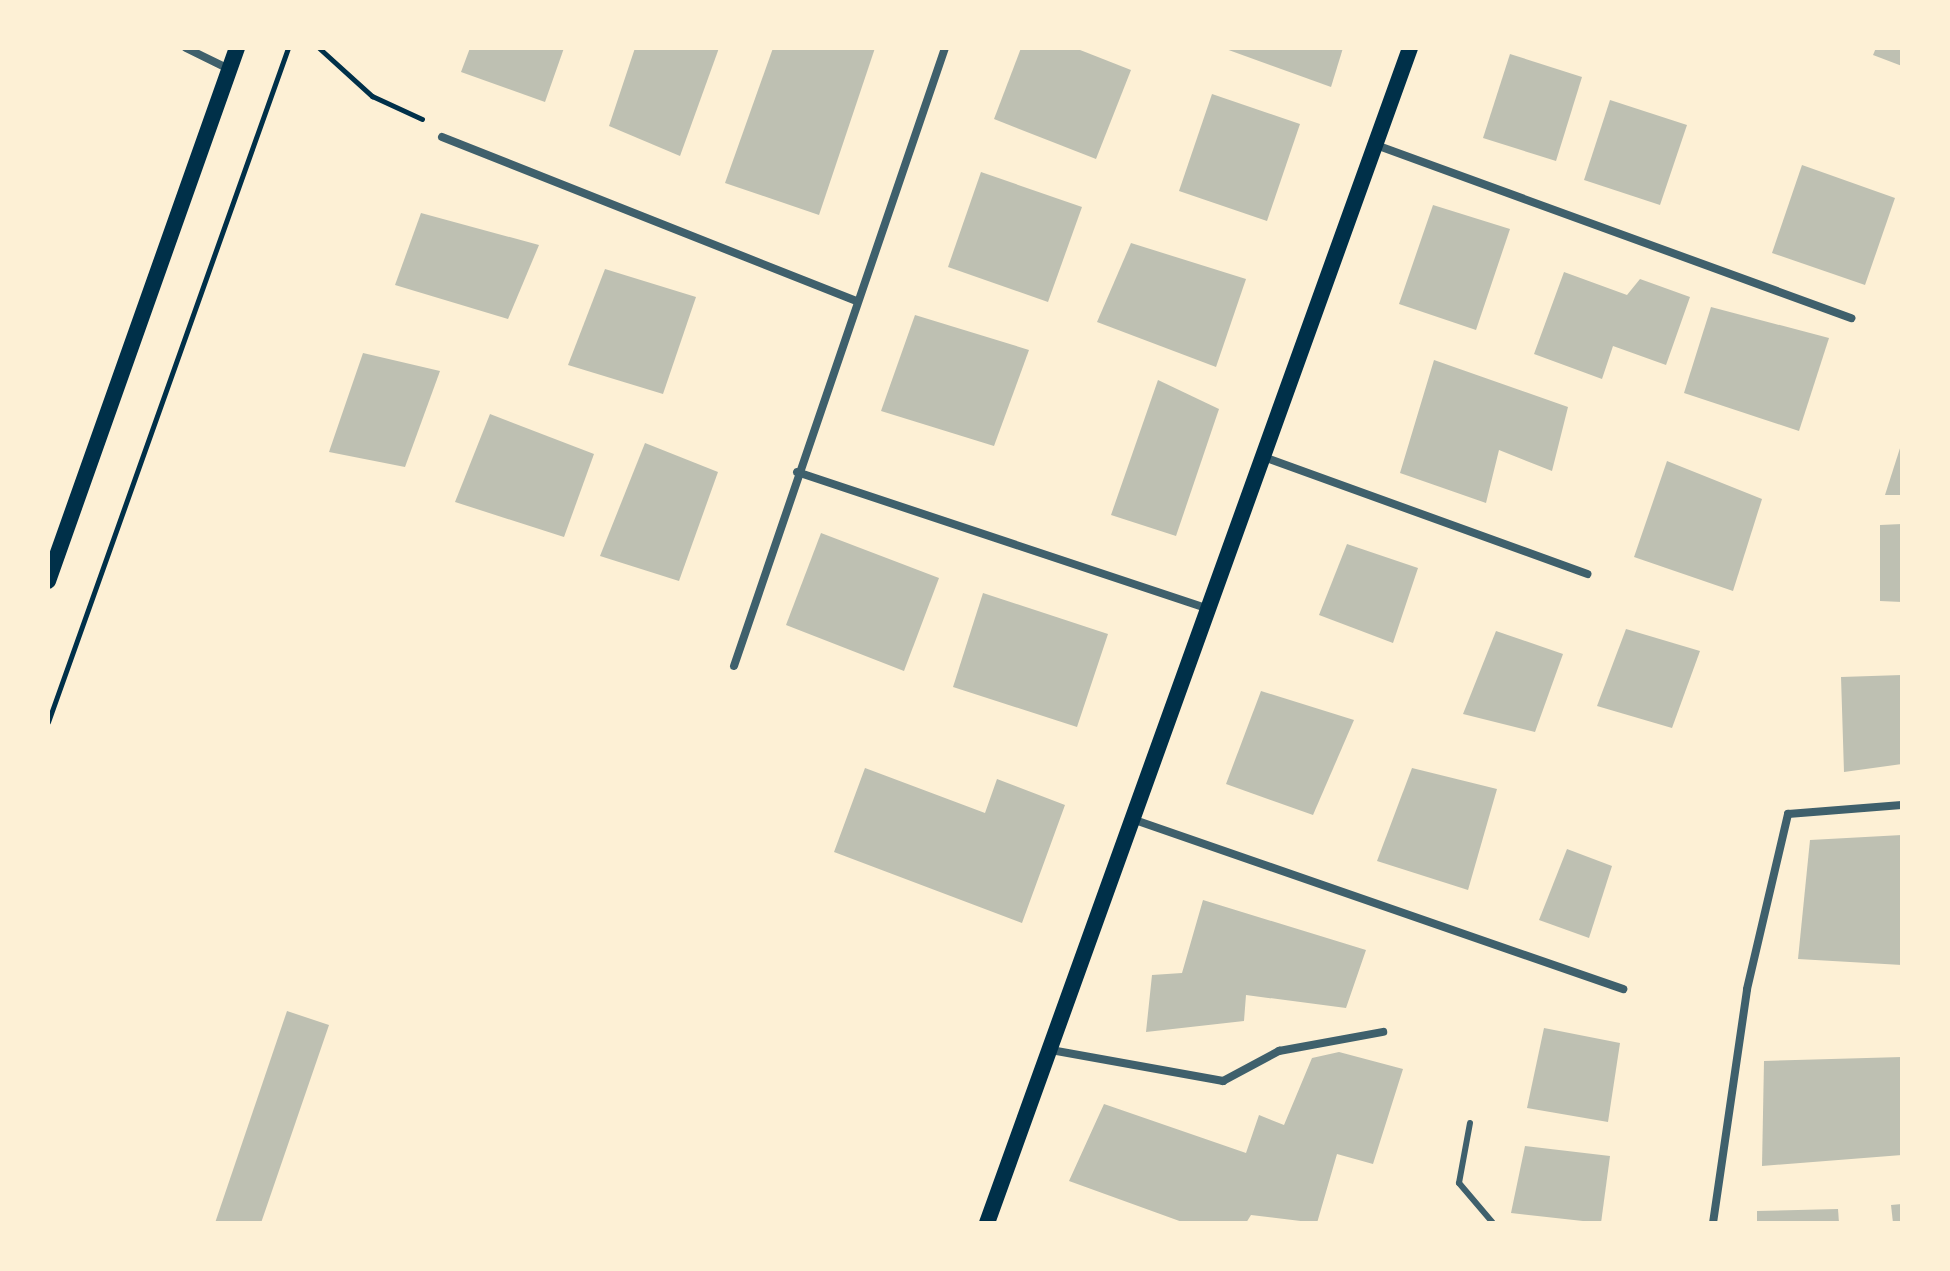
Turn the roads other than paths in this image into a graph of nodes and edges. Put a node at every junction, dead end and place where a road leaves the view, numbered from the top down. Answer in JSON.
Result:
{"nodes":[{"id":1,"x":186,"y":48,"type":"edge"},
{"id":2,"x":237,"y":48,"type":"edge"},
{"id":3,"x":945,"y":48,"type":"edge"},
{"id":4,"x":1410,"y":48,"type":"edge"},
{"id":5,"x":230,"y":70,"type":"junction"},
{"id":6,"x":442,"y":137,"type":"road end"},
{"id":7,"x":1376,"y":145,"type":"junction"},
{"id":8,"x":856,"y":301,"type":"junction"},
{"id":9,"x":1851,"y":318,"type":"dead end"},
{"id":10,"x":1264,"y":457,"type":"junction"},
{"id":11,"x":797,"y":472,"type":"junction"},
{"id":12,"x":1588,"y":574,"type":"dead end"},
{"id":13,"x":48,"y":581,"type":"edge"},
{"id":14,"x":1206,"y":608,"type":"junction"},
{"id":15,"x":734,"y":666,"type":"dead end"},
{"id":16,"x":1902,"y":805,"type":"edge"},
{"id":17,"x":1132,"y":819,"type":"junction"},
{"id":18,"x":1623,"y":989,"type":"dead end"},
{"id":19,"x":1383,"y":1032,"type":"dead end"},
{"id":20,"x":1051,"y":1050,"type":"junction"},
{"id":21,"x":1470,"y":1123,"type":"dead end"},
{"id":22,"x":987,"y":1223,"type":"edge"},
{"id":23,"x":1493,"y":1223,"type":"edge"},
{"id":24,"x":1713,"y":1223,"type":"edge"}],
"edges":[{"from":1,"to":5,"type":"street"},
{"from":2,"to":5,"type":"main road"},
{"from":3,"to":8,"type":"street"},
{"from":4,"to":7,"type":"main road"},
{"from":5,"to":13,"type":"main road"},
{"from":6,"to":8,"type":"street"},
{"from":7,"to":9,"type":"street"},
{"from":7,"to":10,"type":"main road"},
{"from":8,"to":11,"type":"street"},
{"from":10,"to":12,"type":"street"},
{"from":10,"to":14,"type":"main road"},
{"from":11,"to":14,"type":"street"},
{"from":11,"to":15,"type":"street"},
{"from":14,"to":17,"type":"main road"},
{"from":16,"to":24,"type":"street"},
{"from":17,"to":18,"type":"street"},
{"from":17,"to":20,"type":"main road"},
{"from":19,"to":20,"type":"street"},
{"from":20,"to":22,"type":"main road"},
{"from":21,"to":23,"type":"lane"}]}
